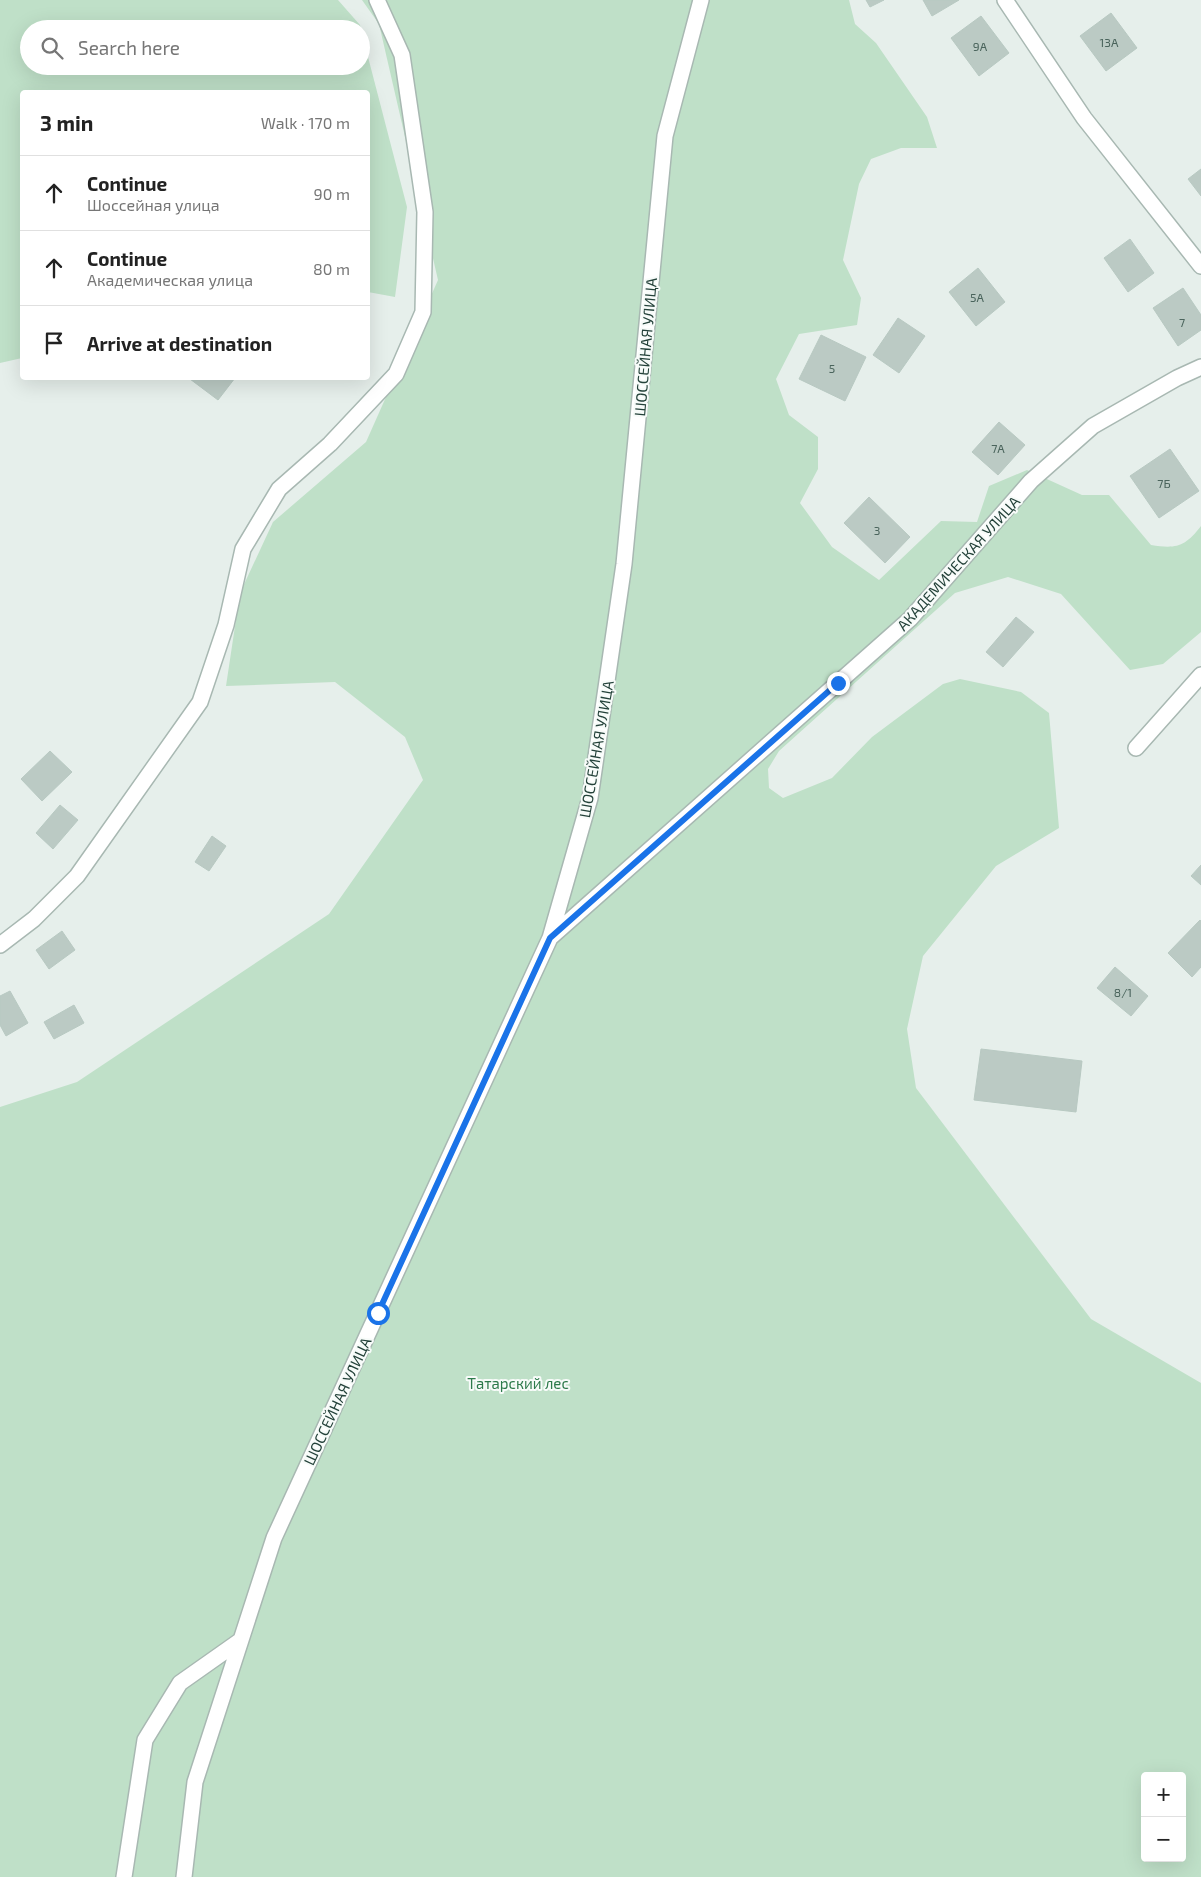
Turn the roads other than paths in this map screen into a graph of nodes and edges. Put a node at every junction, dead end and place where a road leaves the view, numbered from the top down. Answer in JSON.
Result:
{"nodes":[{"id":1,"x":377,"y":0,"type":"edge"},
{"id":2,"x":701,"y":0,"type":"edge"},
{"id":3,"x":1005,"y":0,"type":"edge"},
{"id":4,"x":1201,"y":266,"type":"edge"},
{"id":5,"x":1201,"y":367,"type":"edge"},
{"id":6,"x":1201,"y":674,"type":"edge"},
{"id":7,"x":1136,"y":748,"type":"dead end"},
{"id":8,"x":550,"y":938,"type":"junction"},
{"id":9,"x":0,"y":945,"type":"edge"},
{"id":10,"x":241,"y":1640,"type":"junction"},
{"id":11,"x":124,"y":1877,"type":"edge"},
{"id":12,"x":184,"y":1877,"type":"edge"}],
"edges":[{"from":1,"to":9,"type":"street"},
{"from":2,"to":8,"type":"street","name":"ШОССЕЙНАЯ УЛИЦА"},
{"from":3,"to":4,"type":"street"},
{"from":5,"to":8,"type":"street","name":"АКАДЕМИЧЕСКАЯ УЛИЦА"},
{"from":6,"to":7,"type":"street"},
{"from":8,"to":10,"type":"street","name":"ШОССЕЙНАЯ УЛИЦА"},
{"from":10,"to":11,"type":"street"},
{"from":10,"to":12,"type":"street","name":"ШОССЕЙНАЯ УЛИЦА"}]}
